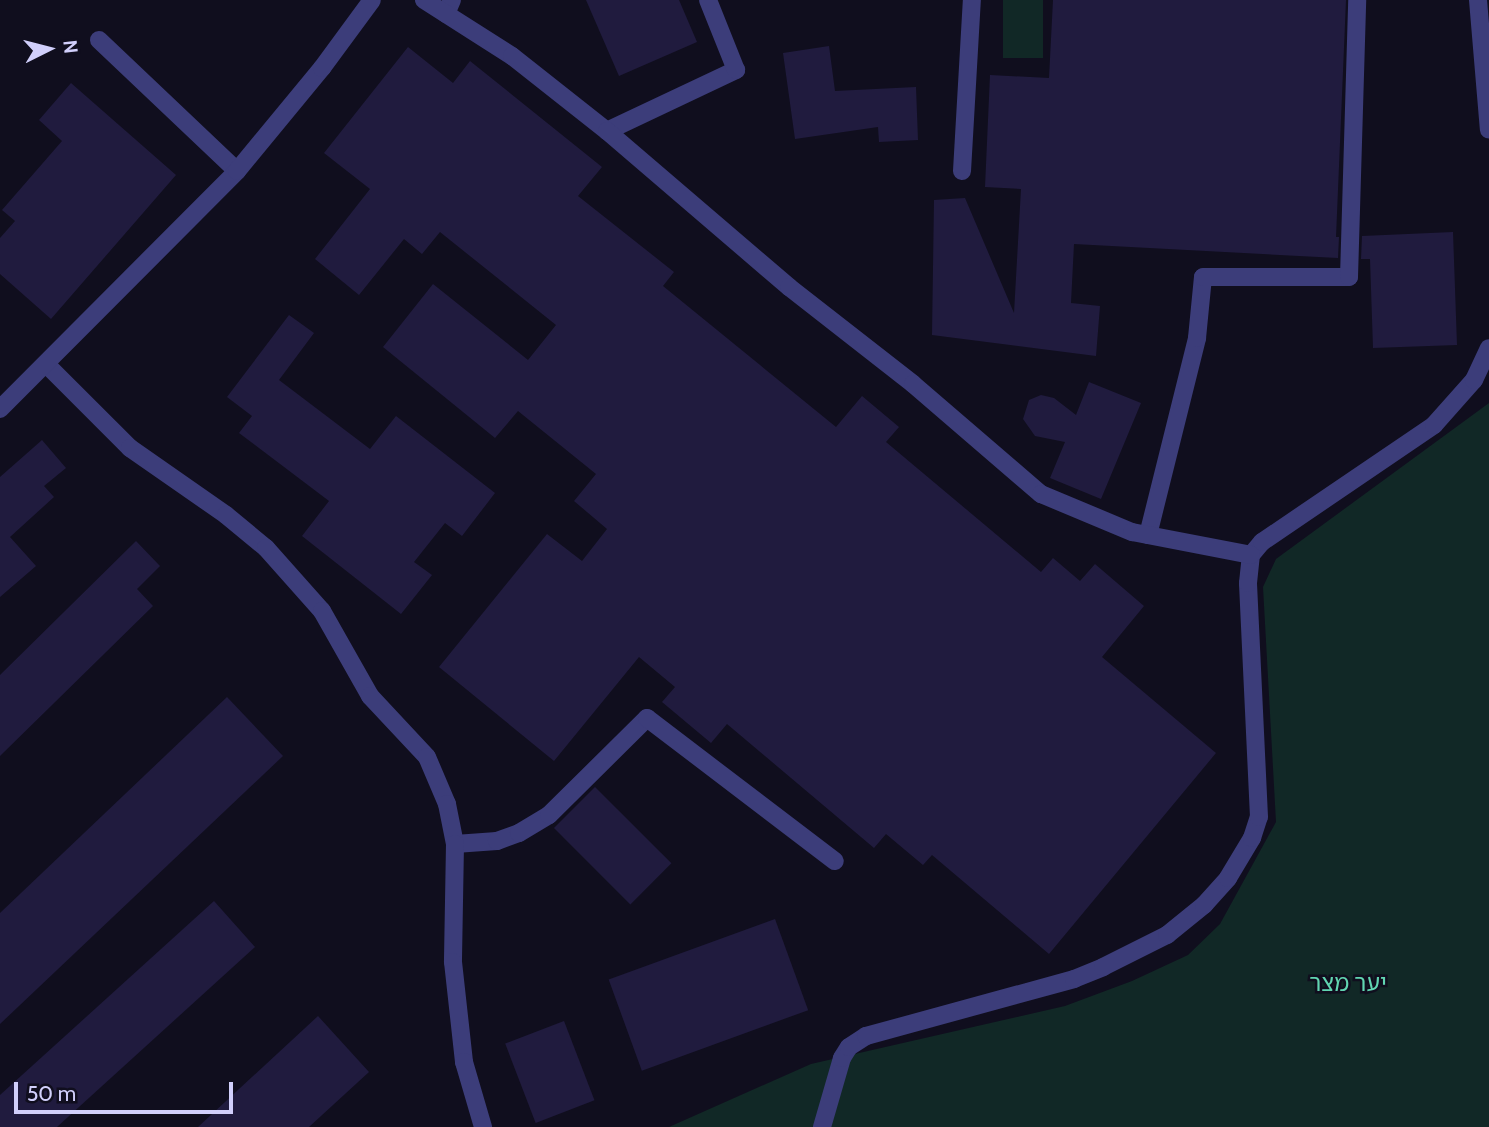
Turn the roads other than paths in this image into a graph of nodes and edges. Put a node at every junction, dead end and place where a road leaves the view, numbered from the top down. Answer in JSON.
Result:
{"nodes":[{"id":1,"x":372,"y":0,"type":"edge"},
{"id":2,"x":424,"y":0,"type":"edge"},
{"id":3,"x":708,"y":0,"type":"edge"},
{"id":4,"x":972,"y":0,"type":"edge"},
{"id":5,"x":1357,"y":0,"type":"edge"},
{"id":6,"x":1478,"y":0,"type":"edge"},
{"id":7,"x":449,"y":7,"type":"edge"},
{"id":8,"x":99,"y":40,"type":"dead end"},
{"id":9,"x":1489,"y":130,"type":"edge"},
{"id":10,"x":607,"y":131,"type":"junction"},
{"id":11,"x":962,"y":171,"type":"dead end"},
{"id":12,"x":237,"y":172,"type":"junction"},
{"id":13,"x":1489,"y":348,"type":"edge"},
{"id":14,"x":46,"y":364,"type":"junction"},
{"id":15,"x":1481,"y":381,"type":"edge"},
{"id":16,"x":0,"y":409,"type":"edge"},
{"id":17,"x":1147,"y":535,"type":"junction"},
{"id":18,"x":1251,"y":555,"type":"junction"},
{"id":19,"x":455,"y":844,"type":"junction"},
{"id":20,"x":835,"y":861,"type":"dead end"},
{"id":21,"x":483,"y":1127,"type":"edge"},
{"id":22,"x":822,"y":1127,"type":"edge"}],
"edges":[{"from":1,"to":12,"type":"street"},
{"from":2,"to":7,"type":"street"},
{"from":3,"to":10,"type":"street"},
{"from":4,"to":11,"type":"street"},
{"from":5,"to":17,"type":"street"},
{"from":6,"to":9,"type":"street"},
{"from":7,"to":10,"type":"street"},
{"from":8,"to":12,"type":"street"},
{"from":10,"to":17,"type":"street"},
{"from":12,"to":14,"type":"street"},
{"from":13,"to":15,"type":"street"},
{"from":14,"to":16,"type":"street"},
{"from":14,"to":19,"type":"street"},
{"from":15,"to":18,"type":"street"},
{"from":17,"to":18,"type":"street"},
{"from":18,"to":22,"type":"street"},
{"from":19,"to":20,"type":"street"},
{"from":19,"to":21,"type":"street"}]}
